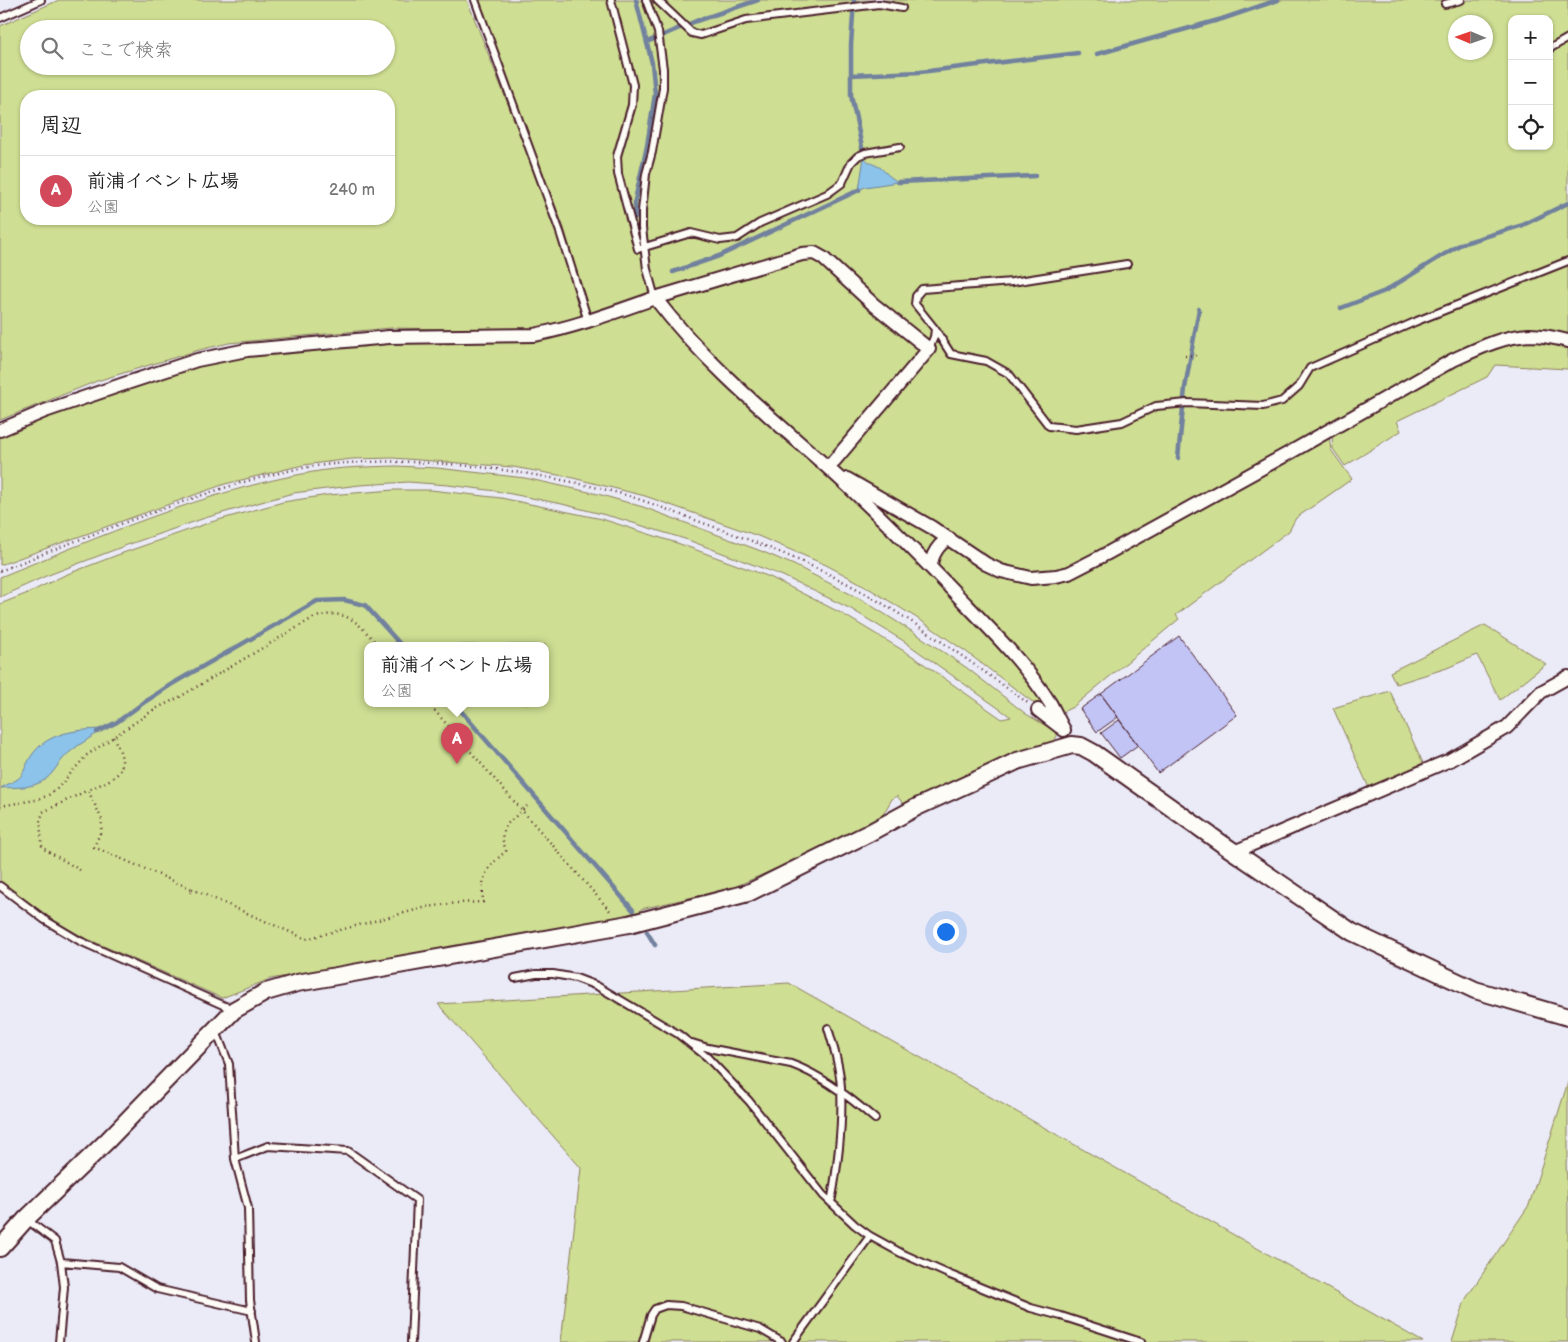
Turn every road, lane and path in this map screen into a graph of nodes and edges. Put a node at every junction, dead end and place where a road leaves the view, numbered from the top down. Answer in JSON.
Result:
{"nodes":[{"id":1,"x":41,"y":0,"type":"edge"},
{"id":2,"x":475,"y":0,"type":"edge"},
{"id":3,"x":611,"y":0,"type":"edge"},
{"id":4,"x":646,"y":0,"type":"edge"},
{"id":5,"x":656,"y":0,"type":"edge"},
{"id":6,"x":1461,"y":0,"type":"edge"},
{"id":7,"x":1445,"y":4,"type":"dead end"},
{"id":8,"x":902,"y":8,"type":"dead end"},
{"id":9,"x":0,"y":18,"type":"edge"},
{"id":10,"x":1568,"y":38,"type":"edge"},
{"id":11,"x":1553,"y":47,"type":"edge"},
{"id":12,"x":900,"y":147,"type":"dead end"},
{"id":13,"x":644,"y":248,"type":"junction"},
{"id":14,"x":1568,"y":261,"type":"edge"},
{"id":15,"x":1127,"y":264,"type":"dead end"},
{"id":16,"x":654,"y":298,"type":"junction"},
{"id":17,"x":588,"y":321,"type":"junction"},
{"id":18,"x":935,"y":329,"type":"junction"},
{"id":19,"x":1568,"y":341,"type":"edge"},
{"id":20,"x":929,"y":349,"type":"junction"},
{"id":21,"x":1196,"y":355,"type":"dead end"},
{"id":22,"x":1185,"y":356,"type":"dead end"},
{"id":23,"x":0,"y":430,"type":"edge"},
{"id":24,"x":828,"y":468,"type":"junction"},
{"id":25,"x":950,"y":539,"type":"junction"},
{"id":26,"x":931,"y":567,"type":"junction"},
{"id":27,"x":0,"y":571,"type":"edge"},
{"id":28,"x":375,"y":642,"type":"edge"},
{"id":29,"x":1568,"y":677,"type":"edge"},
{"id":30,"x":432,"y":707,"type":"edge"},
{"id":31,"x":1038,"y":710,"type":"joint"},
{"id":32,"x":1064,"y":730,"type":"junction"},
{"id":33,"x":113,"y":737,"type":"junction"},
{"id":34,"x":1072,"y":745,"type":"junction"},
{"id":35,"x":88,"y":790,"type":"junction"},
{"id":36,"x":0,"y":806,"type":"edge"},
{"id":37,"x":527,"y":806,"type":"dead end"},
{"id":38,"x":522,"y":810,"type":"junction"},
{"id":39,"x":1234,"y":852,"type":"junction"},
{"id":40,"x":80,"y":870,"type":"dead end"},
{"id":41,"x":0,"y":886,"type":"edge"},
{"id":42,"x":192,"y":889,"type":"junction"},
{"id":43,"x":189,"y":896,"type":"dead end"},
{"id":44,"x":623,"y":925,"type":"junction"},
{"id":45,"x":515,"y":978,"type":"dead end"},
{"id":46,"x":234,"y":1010,"type":"junction"},
{"id":47,"x":1568,"y":1017,"type":"edge"},
{"id":48,"x":828,"y":1028,"type":"dead end"},
{"id":49,"x":215,"y":1029,"type":"junction"},
{"id":50,"x":686,"y":1041,"type":"junction"},
{"id":51,"x":841,"y":1092,"type":"junction"},
{"id":52,"x":875,"y":1118,"type":"dead end"},
{"id":53,"x":235,"y":1159,"type":"junction"},
{"id":54,"x":831,"y":1203,"type":"junction"},
{"id":55,"x":26,"y":1220,"type":"junction"},
{"id":56,"x":870,"y":1236,"type":"junction"},
{"id":57,"x":0,"y":1248,"type":"edge"},
{"id":58,"x":62,"y":1262,"type":"junction"},
{"id":59,"x":252,"y":1312,"type":"junction"},
{"id":60,"x":59,"y":1342,"type":"edge"},
{"id":61,"x":256,"y":1342,"type":"edge"},
{"id":62,"x":411,"y":1342,"type":"edge"},
{"id":63,"x":643,"y":1342,"type":"edge"},
{"id":64,"x":782,"y":1342,"type":"edge"},
{"id":65,"x":793,"y":1342,"type":"edge"},
{"id":66,"x":1141,"y":1342,"type":"edge"}],
"edges":[{"from":1,"to":9,"type":"lane"},
{"from":2,"to":17,"type":"lane"},
{"from":3,"to":13,"type":"lane"},
{"from":4,"to":13,"type":"lane"},
{"from":5,"to":8,"type":"lane"},
{"from":6,"to":7,"type":"lane"},
{"from":10,"to":11,"type":"lane"},
{"from":12,"to":13,"type":"lane"},
{"from":13,"to":16,"type":"lane"},
{"from":14,"to":18,"type":"lane"},
{"from":15,"to":18,"type":"lane"},
{"from":16,"to":17,"type":"street"},
{"from":16,"to":20,"type":"street"},
{"from":16,"to":24,"type":"street"},
{"from":17,"to":23,"type":"street"},
{"from":18,"to":20,"type":"lane"},
{"from":19,"to":25,"type":"street"},
{"from":20,"to":24,"type":"street"},
{"from":21,"to":22,"type":"path"},
{"from":24,"to":25,"type":"street"},
{"from":24,"to":26,"type":"street"},
{"from":25,"to":26,"type":"street"},
{"from":26,"to":32,"type":"street"},
{"from":27,"to":31,"type":"path"},
{"from":28,"to":33,"type":"path"},
{"from":29,"to":39,"type":"street"},
{"from":30,"to":38,"type":"path"},
{"from":31,"to":32,"type":"street"},
{"from":32,"to":34,"type":"street"},
{"from":33,"to":35,"type":"path"},
{"from":33,"to":36,"type":"path"},
{"from":34,"to":39,"type":"street"},
{"from":34,"to":44,"type":"street"},
{"from":35,"to":40,"type":"path"},
{"from":35,"to":42,"type":"path"},
{"from":37,"to":38,"type":"path"},
{"from":38,"to":42,"type":"path"},
{"from":38,"to":44,"type":"path"},
{"from":39,"to":47,"type":"street"},
{"from":41,"to":46,"type":"lane"},
{"from":42,"to":43,"type":"path"},
{"from":44,"to":46,"type":"street"},
{"from":45,"to":50,"type":"lane"},
{"from":46,"to":49,"type":"street"},
{"from":48,"to":51,"type":"lane"},
{"from":49,"to":53,"type":"lane"},
{"from":49,"to":55,"type":"street"},
{"from":50,"to":51,"type":"lane"},
{"from":50,"to":54,"type":"lane"},
{"from":51,"to":52,"type":"lane"},
{"from":51,"to":54,"type":"lane"},
{"from":53,"to":59,"type":"lane"},
{"from":53,"to":62,"type":"lane"},
{"from":54,"to":56,"type":"lane"},
{"from":55,"to":57,"type":"street"},
{"from":55,"to":58,"type":"lane"},
{"from":56,"to":65,"type":"lane"},
{"from":56,"to":66,"type":"lane"},
{"from":58,"to":59,"type":"lane"},
{"from":58,"to":60,"type":"lane"},
{"from":59,"to":61,"type":"lane"},
{"from":63,"to":64,"type":"lane"}]}
